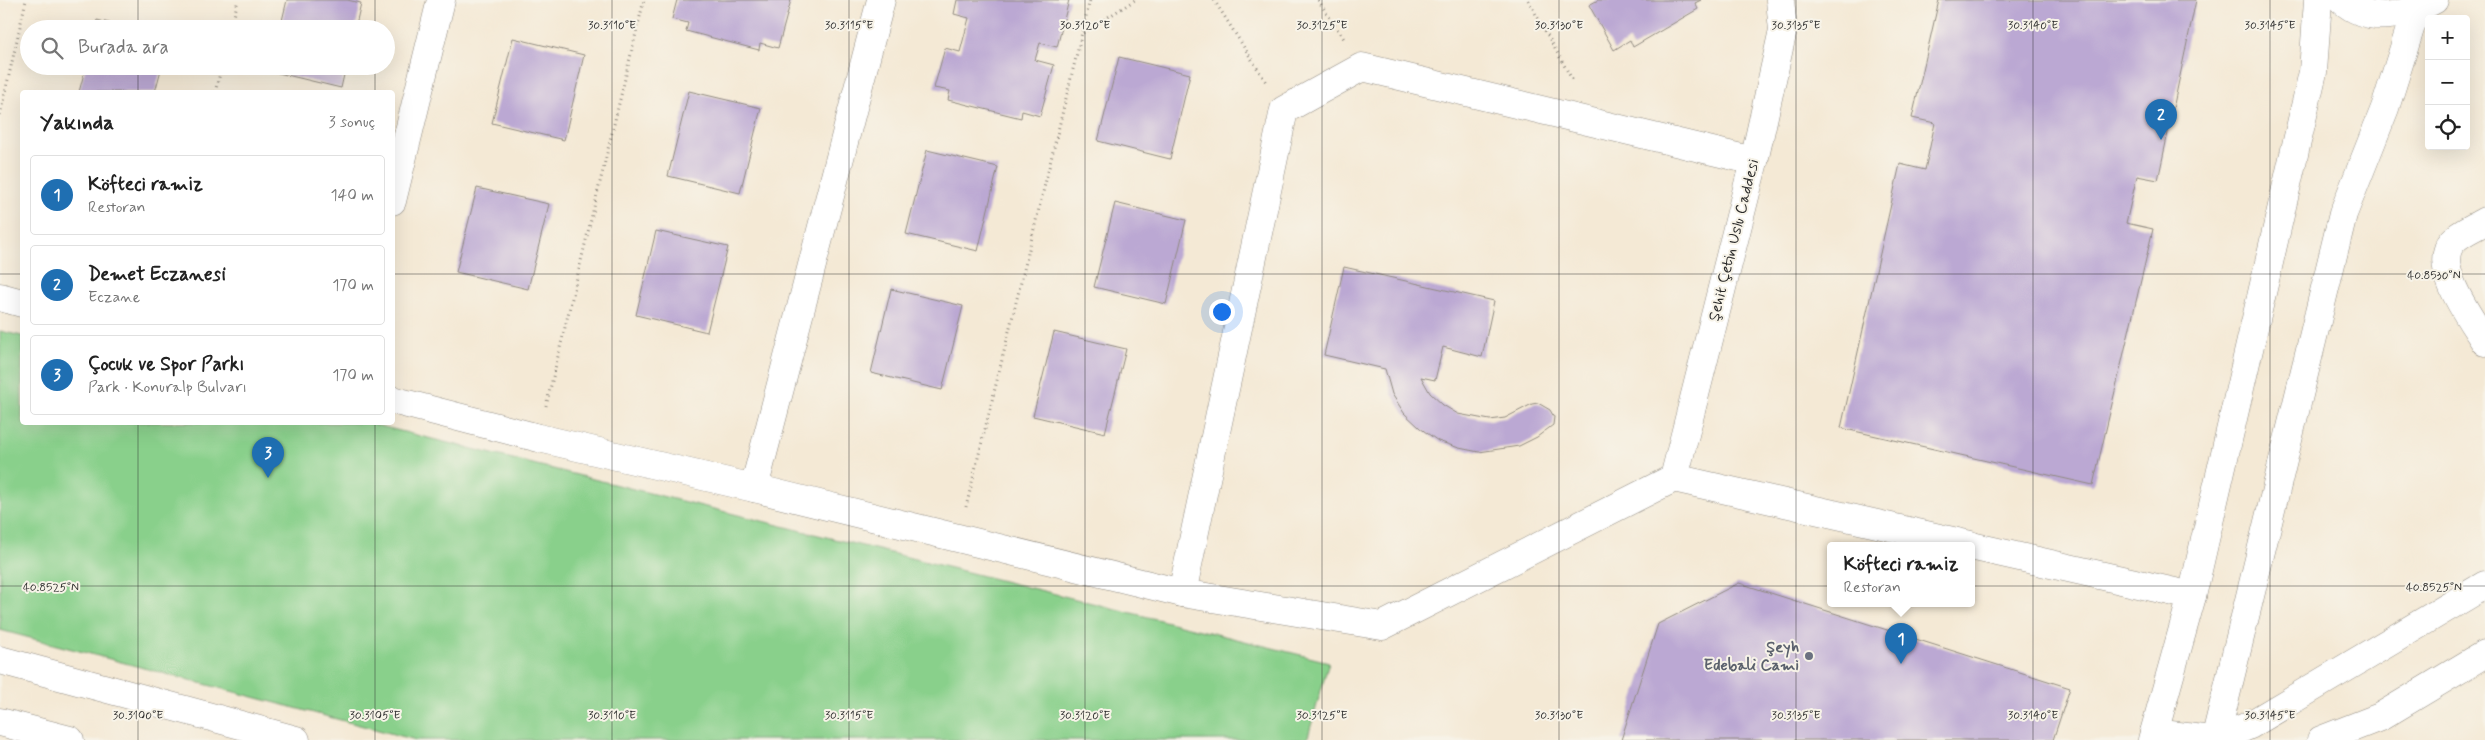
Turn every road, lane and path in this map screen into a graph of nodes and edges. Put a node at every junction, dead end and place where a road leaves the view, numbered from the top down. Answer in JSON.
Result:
{"nodes":[{"id":1,"x":26,"y":0,"type":"edge"},
{"id":2,"x":238,"y":0,"type":"edge"},
{"id":3,"x":442,"y":0,"type":"edge"},
{"id":4,"x":644,"y":0,"type":"edge"},
{"id":5,"x":881,"y":0,"type":"edge"},
{"id":6,"x":1090,"y":0,"type":"edge"},
{"id":7,"x":1135,"y":0,"type":"edge"},
{"id":8,"x":1214,"y":0,"type":"edge"},
{"id":9,"x":1318,"y":0,"type":"edge"},
{"id":10,"x":1528,"y":0,"type":"edge"},
{"id":11,"x":1780,"y":0,"type":"edge"},
{"id":12,"x":2318,"y":0,"type":"edge"},
{"id":13,"x":2342,"y":0,"type":"edge"},
{"id":14,"x":2425,"y":5,"type":"edge"},
{"id":15,"x":21,"y":20,"type":"edge"},
{"id":16,"x":233,"y":20,"type":"edge"},
{"id":17,"x":20,"y":27,"type":"edge"},
{"id":18,"x":1083,"y":34,"type":"junction"},
{"id":19,"x":1362,"y":67,"type":"junction"},
{"id":20,"x":220,"y":75,"type":"edge"},
{"id":21,"x":216,"y":90,"type":"edge"},
{"id":22,"x":1284,"y":110,"type":"junction"},
{"id":23,"x":0,"y":115,"type":"edge"},
{"id":24,"x":1596,"y":123,"type":"junction"},
{"id":25,"x":1754,"y":161,"type":"junction"},
{"id":26,"x":395,"y":188,"type":"edge"},
{"id":27,"x":2485,"y":221,"type":"edge"},
{"id":28,"x":0,"y":297,"type":"edge"},
{"id":29,"x":20,"y":302,"type":"edge"},
{"id":30,"x":2485,"y":342,"type":"edge"},
{"id":31,"x":395,"y":401,"type":"edge"},
{"id":32,"x":539,"y":438,"type":"junction"},
{"id":33,"x":1674,"y":478,"type":"junction"},
{"id":34,"x":754,"y":488,"type":"junction"},
{"id":35,"x":959,"y":540,"type":"junction"},
{"id":36,"x":1957,"y":542,"type":"edge"},
{"id":37,"x":1975,"y":546,"type":"edge"},
{"id":38,"x":2485,"y":585,"type":"edge"},
{"id":39,"x":1182,"y":593,"type":"junction"},
{"id":40,"x":2192,"y":596,"type":"junction"},
{"id":41,"x":2485,"y":654,"type":"edge"},
{"id":42,"x":0,"y":660,"type":"edge"},
{"id":43,"x":0,"y":722,"type":"edge"},
{"id":44,"x":2153,"y":736,"type":"edge"},
{"id":45,"x":70,"y":740,"type":"edge"},
{"id":46,"x":296,"y":740,"type":"edge"},
{"id":47,"x":2211,"y":740,"type":"edge"},
{"id":48,"x":2216,"y":740,"type":"edge"},
{"id":49,"x":2321,"y":740,"type":"edge"}],
"edges":[{"from":1,"to":15,"type":"path"},
{"from":2,"to":16,"type":"path"},
{"from":3,"to":26,"type":"street"},
{"from":4,"to":32,"type":"path"},
{"from":5,"to":34,"type":"street"},
{"from":6,"to":18,"type":"path"},
{"from":7,"to":18,"type":"path"},
{"from":8,"to":22,"type":"path"},
{"from":9,"to":19,"type":"path"},
{"from":10,"to":24,"type":"path"},
{"from":11,"to":25,"type":"street","name":"Şehit Çetin Uslu Caddesi"},
{"from":12,"to":40,"type":"street"},
{"from":13,"to":14,"type":"street"},
{"from":14,"to":48,"type":"street"},
{"from":17,"to":23,"type":"path"},
{"from":18,"to":35,"type":"path"},
{"from":19,"to":22,"type":"street"},
{"from":19,"to":24,"type":"street"},
{"from":20,"to":21,"type":"path"},
{"from":22,"to":39,"type":"street"},
{"from":24,"to":25,"type":"street"},
{"from":25,"to":33,"type":"street","name":"Şehit Çetin Uslu Caddesi"},
{"from":27,"to":30,"type":"street"},
{"from":28,"to":29,"type":"street"},
{"from":31,"to":32,"type":"street"},
{"from":32,"to":34,"type":"street"},
{"from":33,"to":36,"type":"street"},
{"from":33,"to":39,"type":"street"},
{"from":34,"to":35,"type":"street"},
{"from":35,"to":39,"type":"street"},
{"from":37,"to":40,"type":"street"},
{"from":38,"to":48,"type":"street"},
{"from":40,"to":44,"type":"street"},
{"from":41,"to":49,"type":"street"},
{"from":42,"to":46,"type":"street"},
{"from":43,"to":45,"type":"street"},
{"from":44,"to":47,"type":"street"}]}
